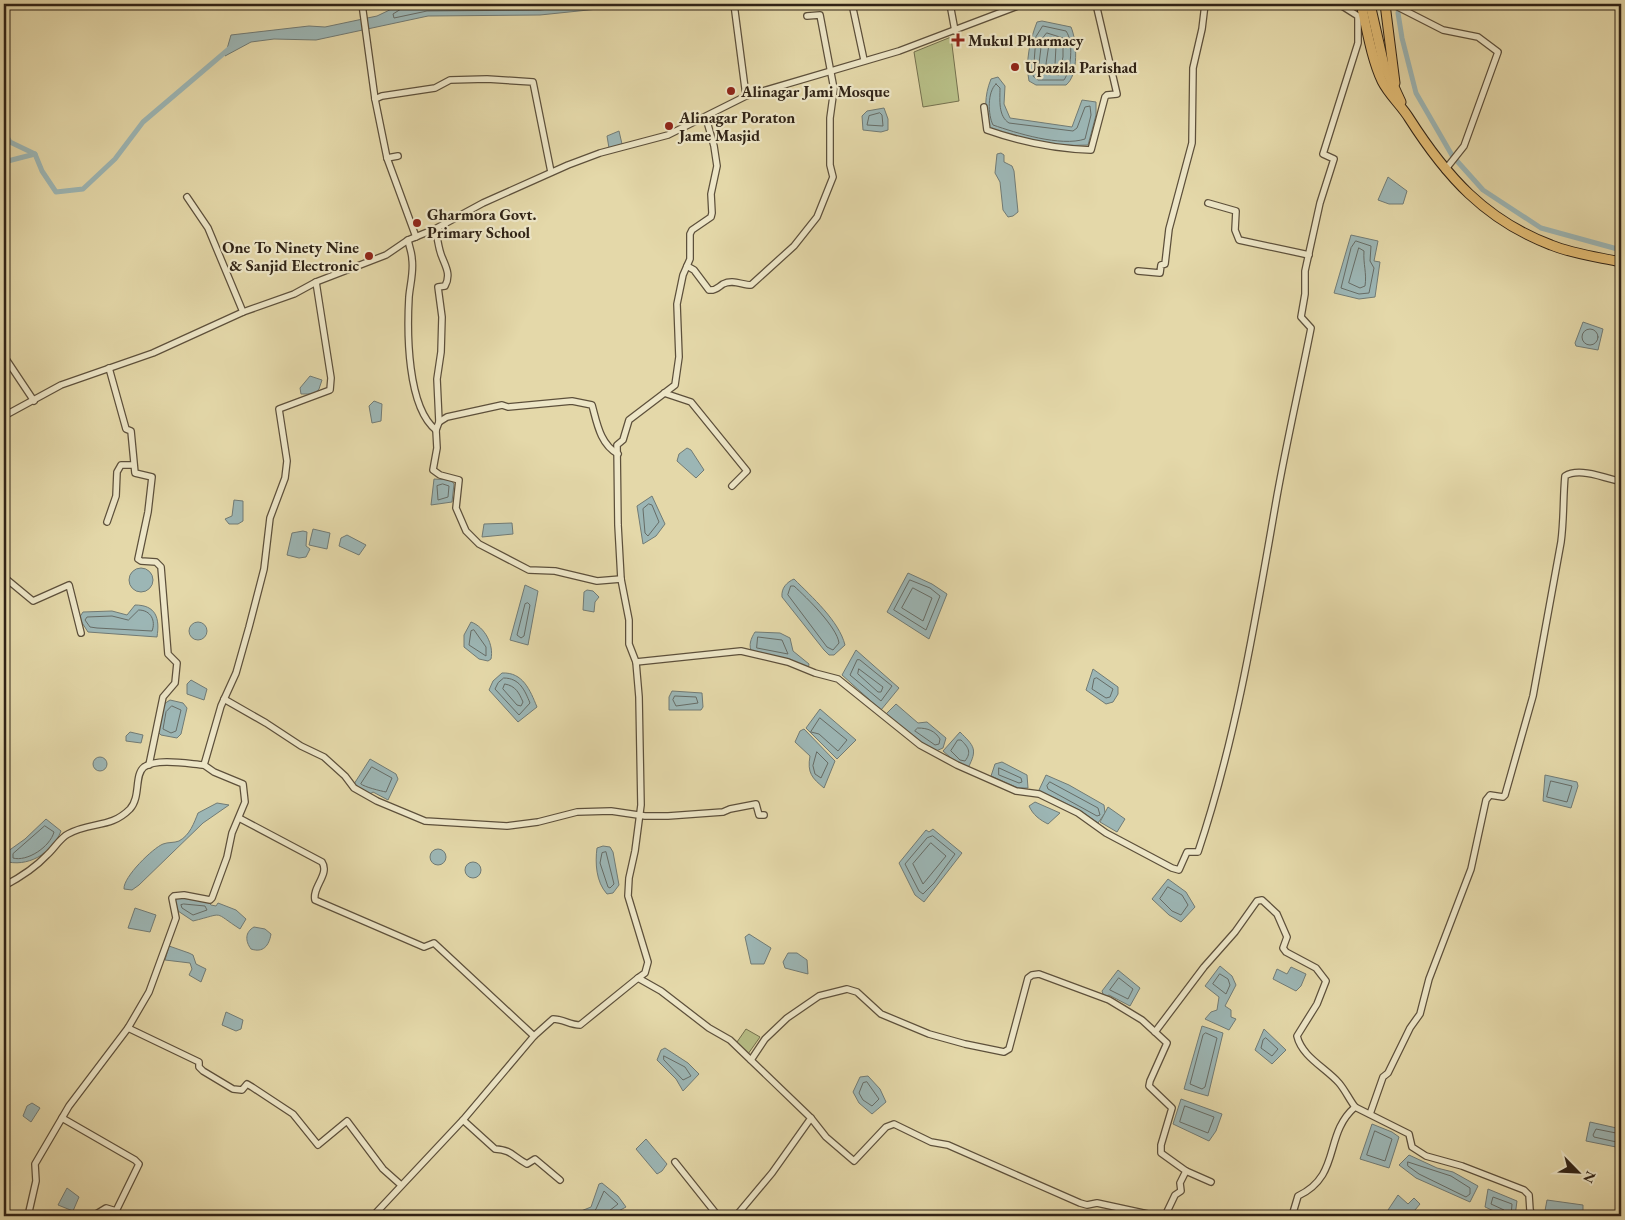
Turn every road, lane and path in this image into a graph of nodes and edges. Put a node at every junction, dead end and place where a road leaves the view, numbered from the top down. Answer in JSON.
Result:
{"nodes":[{"id":1,"x":362,"y":4,"type":"edge"},
{"id":2,"x":734,"y":4,"type":"edge"},
{"id":3,"x":852,"y":4,"type":"edge"},
{"id":4,"x":950,"y":4,"type":"edge"},
{"id":5,"x":1023,"y":4,"type":"edge"},
{"id":6,"x":1096,"y":4,"type":"edge"},
{"id":7,"x":1205,"y":4,"type":"edge"},
{"id":8,"x":1339,"y":4,"type":"edge"},
{"id":9,"x":1361,"y":4,"type":"edge"},
{"id":10,"x":1370,"y":4,"type":"edge"},
{"id":11,"x":1385,"y":4,"type":"edge"},
{"id":12,"x":1392,"y":4,"type":"edge"},
{"id":13,"x":807,"y":16,"type":"dead end"},
{"id":14,"x":955,"y":31,"type":"junction"},
{"id":15,"x":864,"y":60,"type":"junction"},
{"id":16,"x":832,"y":71,"type":"junction"},
{"id":17,"x":1398,"y":94,"type":"junction"},
{"id":18,"x":746,"y":96,"type":"junction"},
{"id":19,"x":376,"y":100,"type":"junction"},
{"id":20,"x":984,"y":107,"type":"dead end"},
{"id":21,"x":1405,"y":111,"type":"junction"},
{"id":22,"x":706,"y":118,"type":"junction"},
{"id":23,"x":398,"y":156,"type":"dead end"},
{"id":24,"x":387,"y":158,"type":"junction"},
{"id":25,"x":1445,"y":170,"type":"junction"},
{"id":26,"x":552,"y":172,"type":"junction"},
{"id":27,"x":187,"y":197,"type":"dead end"},
{"id":28,"x":1208,"y":202,"type":"dead end"},
{"id":29,"x":435,"y":229,"type":"junction"},
{"id":30,"x":416,"y":237,"type":"junction"},
{"id":31,"x":408,"y":240,"type":"junction"},
{"id":32,"x":1309,"y":255,"type":"junction"},
{"id":33,"x":1621,"y":262,"type":"edge"},
{"id":34,"x":687,"y":266,"type":"junction"},
{"id":35,"x":1138,"y":271,"type":"dead end"},
{"id":36,"x":316,"y":282,"type":"junction"},
{"id":37,"x":243,"y":312,"type":"junction"},
{"id":38,"x":4,"y":356,"type":"edge"},
{"id":39,"x":108,"y":368,"type":"junction"},
{"id":40,"x":664,"y":394,"type":"junction"},
{"id":41,"x":34,"y":401,"type":"junction"},
{"id":42,"x":4,"y":416,"type":"edge"},
{"id":43,"x":439,"y":422,"type":"junction"},
{"id":44,"x":436,"y":430,"type":"junction"},
{"id":45,"x":618,"y":454,"type":"junction"},
{"id":46,"x":133,"y":465,"type":"junction"},
{"id":47,"x":1621,"y":482,"type":"edge"},
{"id":48,"x":732,"y":486,"type":"dead end"},
{"id":49,"x":107,"y":522,"type":"dead end"},
{"id":50,"x":4,"y":577,"type":"edge"},
{"id":51,"x":622,"y":579,"type":"junction"},
{"id":52,"x":81,"y":633,"type":"dead end"},
{"id":53,"x":636,"y":662,"type":"junction"},
{"id":54,"x":224,"y":699,"type":"junction"},
{"id":55,"x":149,"y":765,"type":"junction"},
{"id":56,"x":204,"y":765,"type":"junction"},
{"id":57,"x":640,"y":815,"type":"junction"},
{"id":58,"x":764,"y":815,"type":"dead end"},
{"id":59,"x":239,"y":818,"type":"junction"},
{"id":60,"x":4,"y":886,"type":"edge"},
{"id":61,"x":638,"y":978,"type":"junction"},
{"id":62,"x":128,"y":1028,"type":"junction"},
{"id":63,"x":1155,"y":1032,"type":"junction"},
{"id":64,"x":534,"y":1036,"type":"junction"},
{"id":65,"x":751,"y":1060,"type":"junction"},
{"id":66,"x":1355,"y":1107,"type":"junction"},
{"id":67,"x":1370,"y":1114,"type":"junction"},
{"id":68,"x":62,"y":1118,"type":"junction"},
{"id":69,"x":811,"y":1118,"type":"junction"},
{"id":70,"x":462,"y":1120,"type":"junction"},
{"id":71,"x":676,"y":1162,"type":"dead end"},
{"id":72,"x":1186,"y":1171,"type":"junction"},
{"id":73,"x":560,"y":1180,"type":"dead end"},
{"id":74,"x":1211,"y":1182,"type":"dead end"},
{"id":75,"x":401,"y":1185,"type":"junction"},
{"id":76,"x":116,"y":1211,"type":"junction"},
{"id":77,"x":28,"y":1216,"type":"edge"},
{"id":78,"x":93,"y":1216,"type":"edge"},
{"id":79,"x":123,"y":1216,"type":"edge"},
{"id":80,"x":373,"y":1216,"type":"edge"},
{"id":81,"x":718,"y":1216,"type":"edge"},
{"id":82,"x":736,"y":1216,"type":"edge"},
{"id":83,"x":1156,"y":1216,"type":"edge"},
{"id":84,"x":1165,"y":1216,"type":"edge"},
{"id":85,"x":1292,"y":1216,"type":"edge"},
{"id":86,"x":1533,"y":1216,"type":"edge"}],
"edges":[{"from":1,"to":19,"type":"street"},
{"from":2,"to":18,"type":"street"},
{"from":3,"to":15,"type":"street"},
{"from":4,"to":14,"type":"street"},
{"from":5,"to":14,"type":"street"},
{"from":6,"to":20,"type":"street"},
{"from":7,"to":35,"type":"street"},
{"from":8,"to":32,"type":"street"},
{"from":9,"to":21,"type":"main road"},
{"from":10,"to":17,"type":"main road"},
{"from":11,"to":17,"type":"main road"},
{"from":12,"to":25,"type":"street"},
{"from":13,"to":16,"type":"street"},
{"from":14,"to":15,"type":"street"},
{"from":15,"to":16,"type":"street"},
{"from":16,"to":18,"type":"street"},
{"from":16,"to":34,"type":"street"},
{"from":17,"to":21,"type":"main road"},
{"from":18,"to":22,"type":"street"},
{"from":19,"to":24,"type":"street"},
{"from":19,"to":26,"type":"street"},
{"from":21,"to":25,"type":"main road"},
{"from":22,"to":26,"type":"street"},
{"from":22,"to":34,"type":"street"},
{"from":23,"to":24,"type":"street"},
{"from":24,"to":30,"type":"street"},
{"from":25,"to":33,"type":"main road"},
{"from":26,"to":29,"type":"street"},
{"from":27,"to":37,"type":"street"},
{"from":28,"to":32,"type":"street"},
{"from":29,"to":30,"type":"street"},
{"from":29,"to":43,"type":"street"},
{"from":30,"to":31,"type":"street"},
{"from":31,"to":36,"type":"street"},
{"from":31,"to":44,"type":"street"},
{"from":32,"to":53,"type":"street"},
{"from":34,"to":40,"type":"street"},
{"from":36,"to":37,"type":"street"},
{"from":36,"to":54,"type":"street"},
{"from":37,"to":39,"type":"street"},
{"from":38,"to":41,"type":"street"},
{"from":39,"to":41,"type":"street"},
{"from":39,"to":46,"type":"street"},
{"from":40,"to":45,"type":"street"},
{"from":40,"to":48,"type":"street"},
{"from":41,"to":42,"type":"street"},
{"from":43,"to":44,"type":"street"},
{"from":43,"to":45,"type":"street"},
{"from":44,"to":51,"type":"street"},
{"from":45,"to":51,"type":"street"},
{"from":46,"to":49,"type":"street"},
{"from":46,"to":55,"type":"street"},
{"from":47,"to":67,"type":"street"},
{"from":50,"to":52,"type":"street"},
{"from":51,"to":53,"type":"street"},
{"from":53,"to":57,"type":"street"},
{"from":54,"to":56,"type":"street"},
{"from":54,"to":57,"type":"street"},
{"from":55,"to":56,"type":"street"},
{"from":55,"to":60,"type":"street"},
{"from":56,"to":59,"type":"street"},
{"from":57,"to":58,"type":"street"},
{"from":57,"to":61,"type":"street"},
{"from":59,"to":62,"type":"street"},
{"from":59,"to":64,"type":"street"},
{"from":61,"to":64,"type":"street"},
{"from":61,"to":65,"type":"street"},
{"from":62,"to":68,"type":"street"},
{"from":62,"to":75,"type":"street"},
{"from":63,"to":65,"type":"street"},
{"from":63,"to":66,"type":"street"},
{"from":63,"to":72,"type":"street"},
{"from":64,"to":70,"type":"street"},
{"from":65,"to":69,"type":"street"},
{"from":66,"to":67,"type":"street"},
{"from":66,"to":85,"type":"street"},
{"from":67,"to":86,"type":"street"},
{"from":68,"to":76,"type":"street"},
{"from":68,"to":77,"type":"street"},
{"from":69,"to":82,"type":"street"},
{"from":69,"to":83,"type":"street"},
{"from":70,"to":73,"type":"street"},
{"from":70,"to":75,"type":"street"},
{"from":71,"to":81,"type":"street"},
{"from":72,"to":74,"type":"street"},
{"from":72,"to":84,"type":"street"},
{"from":75,"to":80,"type":"street"},
{"from":76,"to":78,"type":"street"},
{"from":76,"to":79,"type":"street"}]}
